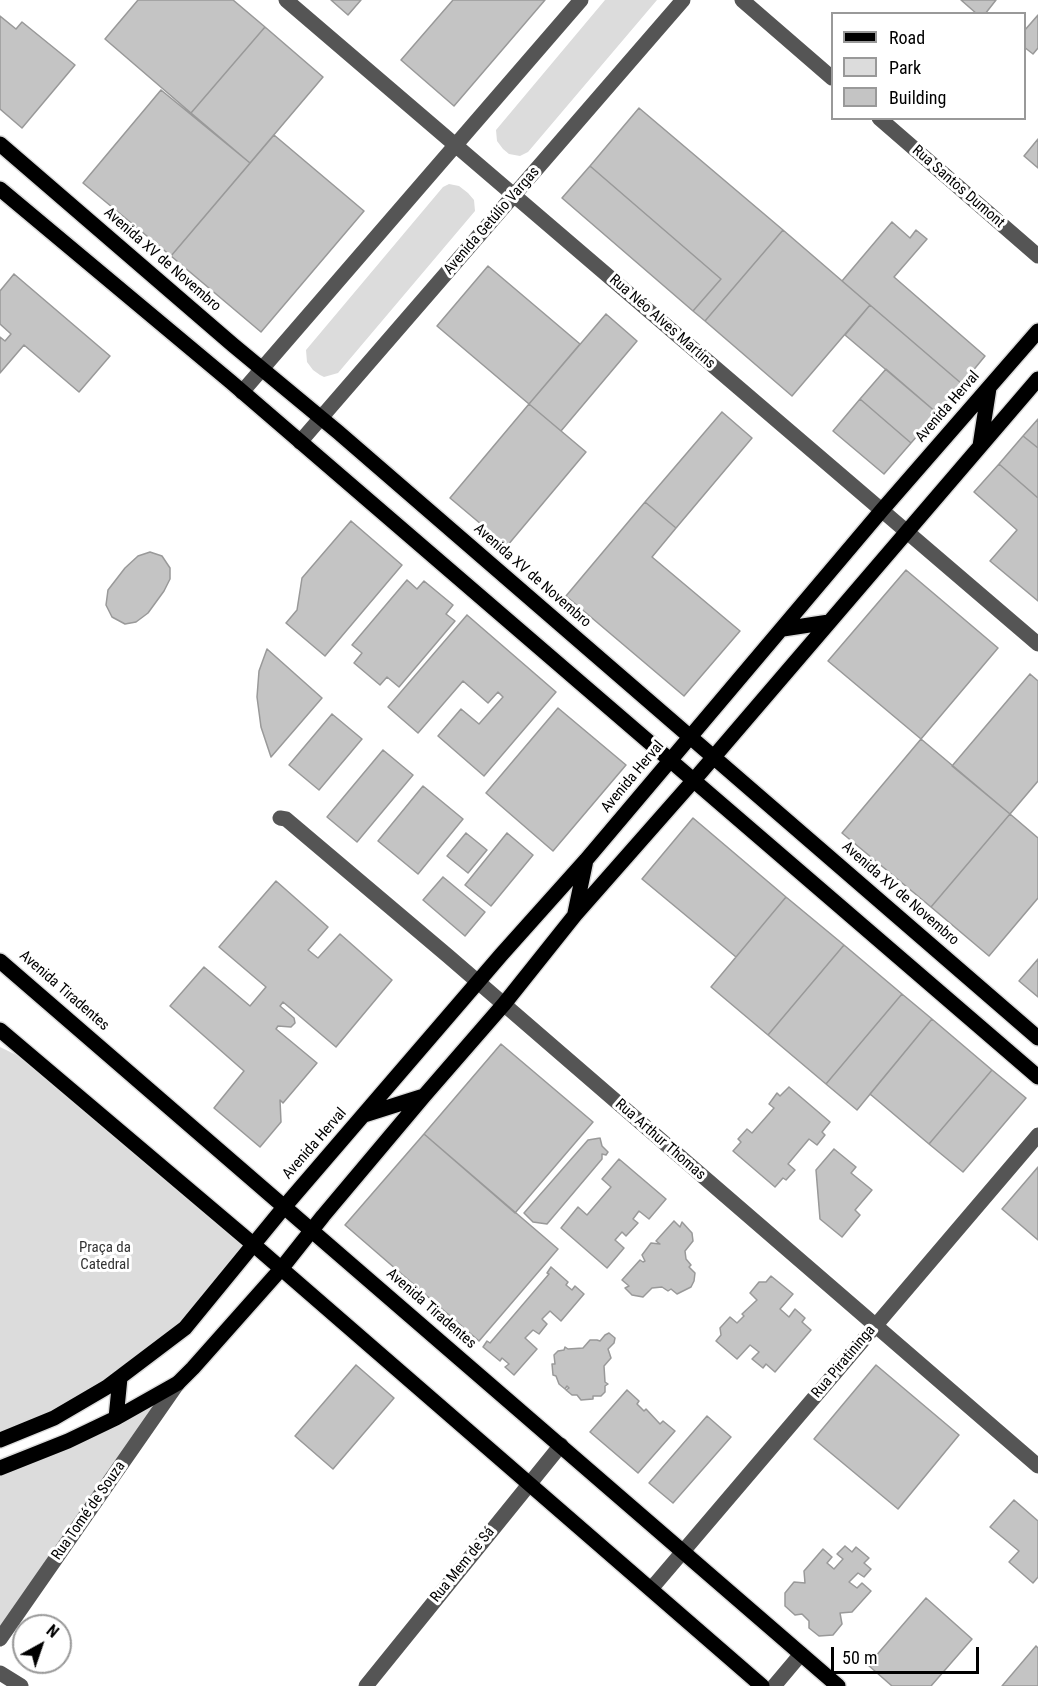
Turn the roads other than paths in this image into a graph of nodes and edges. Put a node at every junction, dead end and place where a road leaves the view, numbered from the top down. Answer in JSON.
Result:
{"nodes":[{"id":1,"x":286,"y":0,"type":"edge"},
{"id":2,"x":581,"y":0,"type":"edge"},
{"id":3,"x":683,"y":0,"type":"edge"},
{"id":4,"x":742,"y":0,"type":"edge"},
{"id":5,"x":831,"y":77,"type":"edge"},
{"id":6,"x":881,"y":120,"type":"edge"},
{"id":7,"x":0,"y":144,"type":"edge"},
{"id":8,"x":456,"y":145,"type":"junction"},
{"id":9,"x":0,"y":189,"type":"edge"},
{"id":10,"x":515,"y":195,"type":"junction"},
{"id":11,"x":1038,"y":256,"type":"edge"},
{"id":12,"x":1038,"y":331,"type":"edge"},
{"id":13,"x":262,"y":369,"type":"junction"},
{"id":14,"x":1038,"y":379,"type":"edge"},
{"id":15,"x":989,"y":388,"type":"junction"},
{"id":16,"x":242,"y":392,"type":"junction"},
{"id":17,"x":321,"y":419,"type":"junction"},
{"id":18,"x":300,"y":442,"type":"junction"},
{"id":19,"x":980,"y":446,"type":"junction"},
{"id":20,"x":882,"y":510,"type":"junction"},
{"id":21,"x":907,"y":532,"type":"junction"},
{"id":22,"x":829,"y":622,"type":"junction"},
{"id":23,"x":783,"y":629,"type":"junction"},
{"id":24,"x":1038,"y":644,"type":"edge"},
{"id":25,"x":690,"y":737,"type":"junction"},
{"id":26,"x":714,"y":756,"type":"junction"},
{"id":27,"x":670,"y":760,"type":"junction"},
{"id":28,"x":694,"y":780,"type":"junction"},
{"id":29,"x":280,"y":818,"type":"dead end"},
{"id":30,"x":586,"y":860,"type":"junction"},
{"id":31,"x":574,"y":915,"type":"junction"},
{"id":32,"x":0,"y":961,"type":"edge"},
{"id":33,"x":477,"y":982,"type":"junction"},
{"id":34,"x":504,"y":1004,"type":"junction"},
{"id":35,"x":0,"y":1030,"type":"edge"},
{"id":36,"x":1038,"y":1038,"type":"edge"},
{"id":37,"x":1038,"y":1077,"type":"edge"},
{"id":38,"x":424,"y":1096,"type":"junction"},
{"id":39,"x":364,"y":1114,"type":"junction"},
{"id":40,"x":1038,"y":1135,"type":"edge"},
{"id":41,"x":285,"y":1206,"type":"junction"},
{"id":42,"x":312,"y":1230,"type":"junction"},
{"id":43,"x":254,"y":1245,"type":"junction"},
{"id":44,"x":281,"y":1269,"type":"junction"},
{"id":45,"x":875,"y":1326,"type":"junction"},
{"id":46,"x":120,"y":1378,"type":"junction"},
{"id":47,"x":178,"y":1383,"type":"junction"},
{"id":48,"x":116,"y":1418,"type":"junction"},
{"id":49,"x":0,"y":1440,"type":"edge"},
{"id":50,"x":561,"y":1445,"type":"junction"},
{"id":51,"x":1038,"y":1466,"type":"edge"},
{"id":52,"x":0,"y":1468,"type":"edge"},
{"id":53,"x":529,"y":1484,"type":"junction"},
{"id":54,"x":683,"y":1551,"type":"junction"},
{"id":55,"x":651,"y":1589,"type":"junction"},
{"id":56,"x":0,"y":1639,"type":"edge"},
{"id":57,"x":801,"y":1653,"type":"junction"},
{"id":58,"x":0,"y":1673,"type":"edge"},
{"id":59,"x":21,"y":1686,"type":"edge"},
{"id":60,"x":366,"y":1686,"type":"edge"},
{"id":61,"x":762,"y":1686,"type":"edge"},
{"id":62,"x":774,"y":1686,"type":"edge"},
{"id":63,"x":838,"y":1686,"type":"edge"}],
"edges":[{"from":1,"to":8,"type":"street","name":"Rua Néo Alves Martins"},
{"from":2,"to":8,"type":"street"},
{"from":3,"to":10,"type":"street","name":"Avenida Getúlio Vargas"},
{"from":4,"to":5,"type":"street"},
{"from":6,"to":11,"type":"street","name":"Rua Santos Dumont"},
{"from":7,"to":13,"type":"main road","name":"Avenida XV de Novembro"},
{"from":8,"to":10,"type":"street","name":"Rua Néo Alves Martins"},
{"from":8,"to":13,"type":"street"},
{"from":9,"to":16,"type":"main road"},
{"from":10,"to":17,"type":"street","name":"Avenida Getúlio Vargas"},
{"from":10,"to":20,"type":"street","name":"Rua Néo Alves Martins"},
{"from":12,"to":15,"type":"main road","name":"Avenida Herval"},
{"from":13,"to":16,"type":"street"},
{"from":13,"to":17,"type":"main road","name":"Avenida XV de Novembro"},
{"from":14,"to":19,"type":"main road"},
{"from":15,"to":19,"type":"main road"},
{"from":15,"to":20,"type":"main road","name":"Avenida Herval"},
{"from":16,"to":18,"type":"main road"},
{"from":17,"to":18,"type":"street","name":"Avenida Getúlio Vargas"},
{"from":17,"to":25,"type":"main road","name":"Avenida XV de Novembro"},
{"from":18,"to":27,"type":"main road"},
{"from":19,"to":21,"type":"main road"},
{"from":20,"to":21,"type":"street","name":"Rua Néo Alves Martins"},
{"from":20,"to":23,"type":"main road","name":"Avenida Herval"},
{"from":21,"to":22,"type":"main road"},
{"from":21,"to":24,"type":"street","name":"Rua Néo Alves Martins"},
{"from":22,"to":23,"type":"main road"},
{"from":22,"to":26,"type":"main road"},
{"from":23,"to":25,"type":"main road","name":"Avenida Herval"},
{"from":25,"to":26,"type":"main road","name":"Avenida XV de Novembro"},
{"from":25,"to":27,"type":"main road","name":"Avenida Herval"},
{"from":26,"to":28,"type":"main road"},
{"from":26,"to":36,"type":"main road","name":"Avenida XV de Novembro"},
{"from":27,"to":28,"type":"main road"},
{"from":27,"to":30,"type":"main road","name":"Avenida Herval"},
{"from":28,"to":31,"type":"main road"},
{"from":28,"to":37,"type":"main road"},
{"from":29,"to":33,"type":"street","name":"Rua Arthur Thomas"},
{"from":30,"to":31,"type":"main road"},
{"from":30,"to":33,"type":"main road","name":"Avenida Herval"},
{"from":31,"to":34,"type":"main road"},
{"from":32,"to":41,"type":"main road","name":"Avenida Tiradentes"},
{"from":33,"to":34,"type":"street","name":"Rua Arthur Thomas"},
{"from":33,"to":39,"type":"main road","name":"Avenida Herval"},
{"from":34,"to":38,"type":"main road"},
{"from":34,"to":45,"type":"street","name":"Rua Arthur Thomas"},
{"from":35,"to":43,"type":"main road"},
{"from":38,"to":39,"type":"main road"},
{"from":38,"to":42,"type":"main road"},
{"from":39,"to":41,"type":"main road","name":"Avenida Herval"},
{"from":40,"to":45,"type":"street","name":"Rua Piratininga"},
{"from":41,"to":42,"type":"main road","name":"Avenida Tiradentes"},
{"from":41,"to":43,"type":"main road","name":"Avenida Herval"},
{"from":42,"to":44,"type":"main road"},
{"from":42,"to":50,"type":"main road","name":"Avenida Tiradentes"},
{"from":43,"to":44,"type":"main road"},
{"from":43,"to":46,"type":"main road","name":"Avenida Herval"},
{"from":44,"to":47,"type":"main road"},
{"from":44,"to":53,"type":"main road"},
{"from":45,"to":51,"type":"street","name":"Rua Arthur Thomas"},
{"from":45,"to":54,"type":"street","name":"Rua Piratininga"},
{"from":46,"to":48,"type":"main road"},
{"from":46,"to":49,"type":"main road","name":"Avenida Herval"},
{"from":47,"to":48,"type":"main road"},
{"from":47,"to":56,"type":"street","name":"Rua Tomé de Souza"},
{"from":48,"to":52,"type":"main road"},
{"from":50,"to":53,"type":"street","name":"Rua Mem de Sá"},
{"from":50,"to":54,"type":"main road","name":"Avenida Tiradentes"},
{"from":53,"to":55,"type":"main road"},
{"from":53,"to":60,"type":"street","name":"Rua Mem de Sá"},
{"from":54,"to":55,"type":"street","name":"Rua Piratininga"},
{"from":54,"to":57,"type":"main road","name":"Avenida Tiradentes"},
{"from":55,"to":61,"type":"main road"},
{"from":57,"to":62,"type":"street"},
{"from":57,"to":63,"type":"main road","name":"Avenida Tiradentes"},
{"from":58,"to":59,"type":"street"}]}
